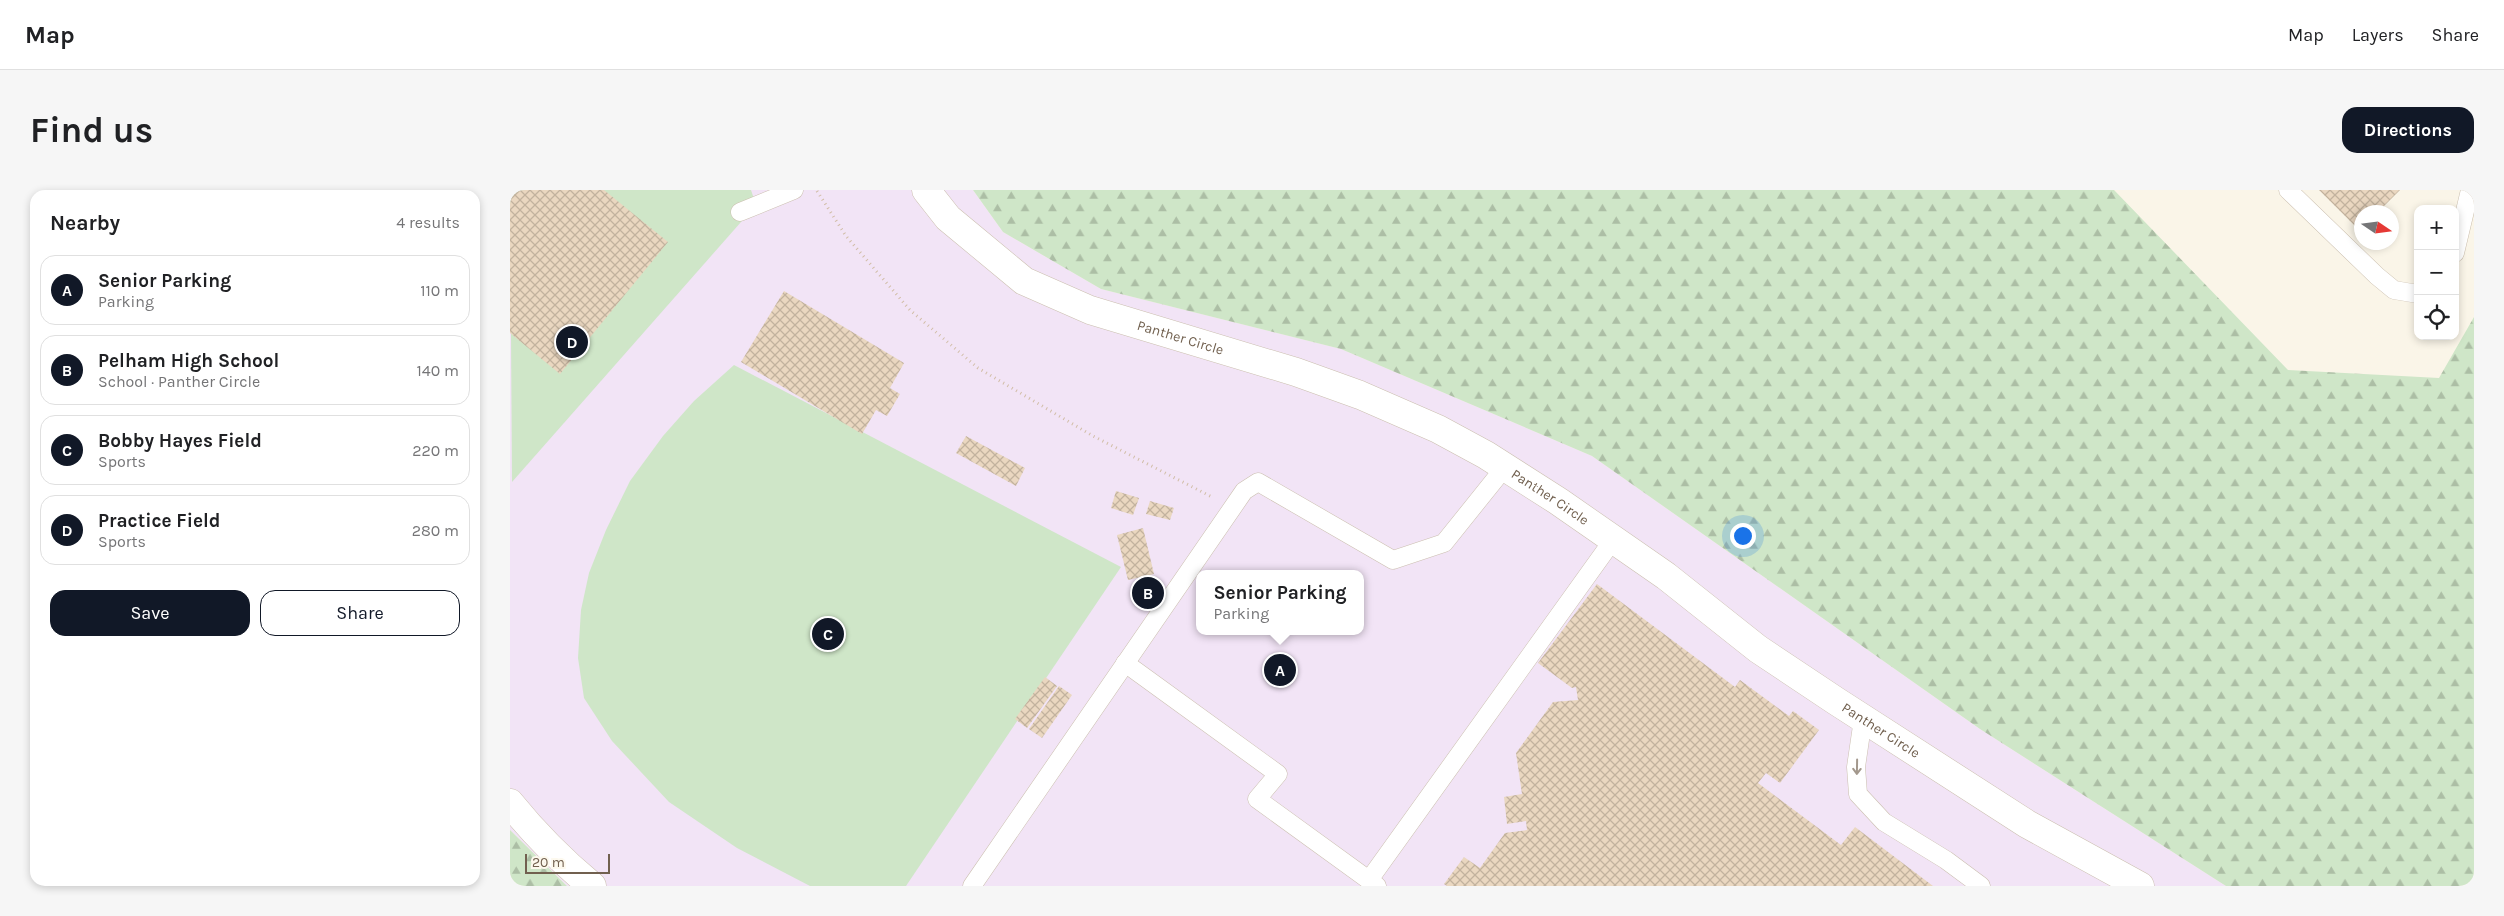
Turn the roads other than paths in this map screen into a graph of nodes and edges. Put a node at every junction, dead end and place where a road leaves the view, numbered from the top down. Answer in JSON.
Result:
{"nodes":[{"id":1,"x":794,"y":190,"type":"edge"},
{"id":2,"x":926,"y":190,"type":"edge"},
{"id":3,"x":2288,"y":190,"type":"edge"},
{"id":4,"x":2470,"y":190,"type":"edge"},
{"id":5,"x":740,"y":212,"type":"dead end"},
{"id":6,"x":2456,"y":250,"type":"edge"},
{"id":7,"x":2414,"y":293,"type":"edge"},
{"id":8,"x":1505,"y":467,"type":"junction"},
{"id":9,"x":1614,"y":540,"type":"junction"},
{"id":10,"x":1125,"y":663,"type":"junction"},
{"id":11,"x":1864,"y":719,"type":"junction"},
{"id":12,"x":510,"y":803,"type":"edge"},
{"id":13,"x":1373,"y":883,"type":"edge"},
{"id":14,"x":592,"y":886,"type":"edge"},
{"id":15,"x":972,"y":886,"type":"edge"},
{"id":16,"x":1981,"y":886,"type":"edge"},
{"id":17,"x":2140,"y":886,"type":"edge"}],
"edges":[{"from":1,"to":5,"type":"lane"},
{"from":2,"to":8,"type":"street","name":"Panther Circle"},
{"from":3,"to":7,"type":"lane"},
{"from":4,"to":6,"type":"lane"},
{"from":8,"to":9,"type":"street","name":"Panther Circle"},
{"from":8,"to":10,"type":"lane"},
{"from":9,"to":11,"type":"street","name":"Panther Circle"},
{"from":9,"to":13,"type":"lane"},
{"from":10,"to":13,"type":"lane"},
{"from":10,"to":15,"type":"lane"},
{"from":11,"to":16,"type":"lane","one_way":true},
{"from":11,"to":17,"type":"street","name":"Panther Circle"},
{"from":12,"to":14,"type":"street"}]}
